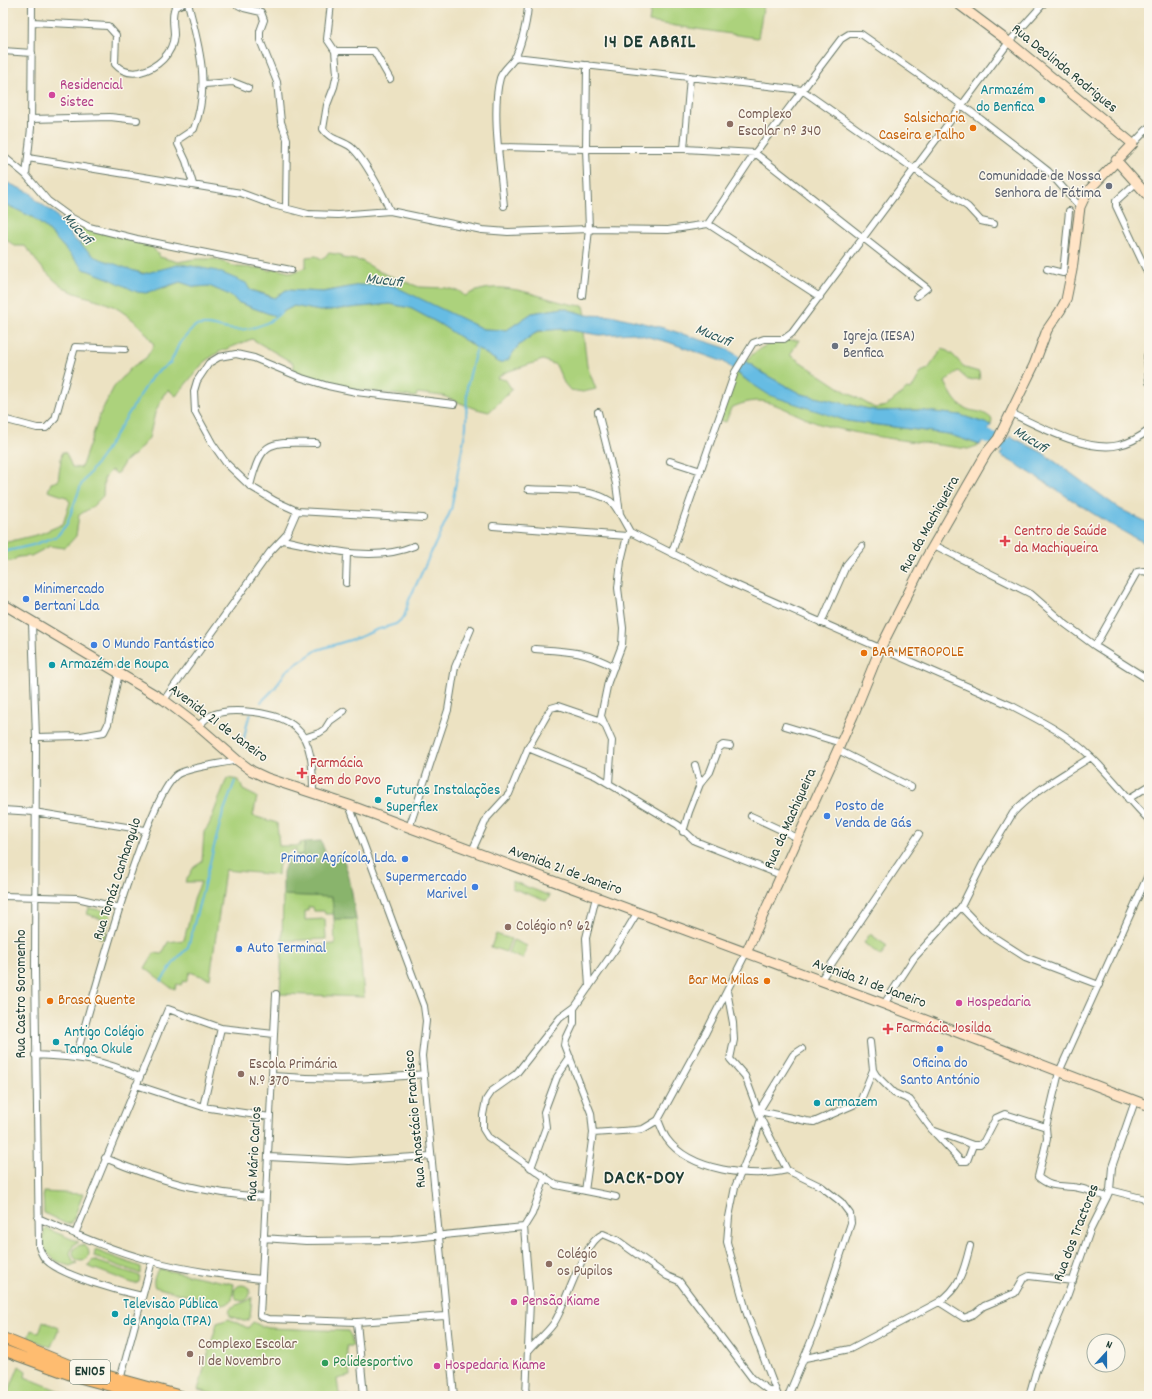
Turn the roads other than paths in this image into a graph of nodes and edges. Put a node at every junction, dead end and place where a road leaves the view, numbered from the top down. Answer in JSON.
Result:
{"nodes":[{"id":1,"x":32,"y":3,"type":"edge"},
{"id":2,"x":184,"y":3,"type":"edge"},
{"id":3,"x":188,"y":3,"type":"edge"},
{"id":4,"x":234,"y":3,"type":"edge"},
{"id":5,"x":331,"y":3,"type":"edge"},
{"id":6,"x":528,"y":3,"type":"edge"},
{"id":7,"x":957,"y":3,"type":"edge"},
{"id":8,"x":1044,"y":3,"type":"edge"},
{"id":9,"x":32,"y":22,"type":"junction"},
{"id":10,"x":1009,"y":42,"type":"junction"},
{"id":11,"x":3,"y":51,"type":"edge"},
{"id":12,"x":335,"y":51,"type":"junction"},
{"id":13,"x":32,"y":53,"type":"junction"},
{"id":14,"x":515,"y":57,"type":"junction"},
{"id":15,"x":587,"y":65,"type":"junction"},
{"id":16,"x":690,"y":77,"type":"junction"},
{"id":17,"x":390,"y":79,"type":"dead end"},
{"id":18,"x":204,"y":84,"type":"junction"},
{"id":19,"x":248,"y":88,"type":"dead end"},
{"id":20,"x":802,"y":90,"type":"junction"},
{"id":21,"x":962,"y":105,"type":"junction"},
{"id":22,"x":31,"y":119,"type":"junction"},
{"id":23,"x":137,"y":120,"type":"dead end"},
{"id":24,"x":1149,"y":127,"type":"edge"},
{"id":25,"x":1132,"y":144,"type":"junction"},
{"id":26,"x":499,"y":147,"type":"junction"},
{"id":27,"x":586,"y":149,"type":"junction"},
{"id":28,"x":684,"y":149,"type":"junction"},
{"id":29,"x":754,"y":153,"type":"junction"},
{"id":30,"x":3,"y":156,"type":"edge"},
{"id":31,"x":28,"y":158,"type":"junction"},
{"id":32,"x":1116,"y":160,"type":"junction"},
{"id":33,"x":915,"y":170,"type":"junction"},
{"id":34,"x":26,"y":175,"type":"junction"},
{"id":35,"x":1136,"y":183,"type":"junction"},
{"id":36,"x":192,"y":184,"type":"junction"},
{"id":37,"x":1149,"y":197,"type":"edge"},
{"id":38,"x":504,"y":206,"type":"dead end"},
{"id":39,"x":1080,"y":207,"type":"junction"},
{"id":40,"x":286,"y":208,"type":"junction"},
{"id":41,"x":390,"y":211,"type":"junction"},
{"id":42,"x":1069,"y":211,"type":"dead end"},
{"id":43,"x":708,"y":224,"type":"junction"},
{"id":44,"x":994,"y":224,"type":"dead end"},
{"id":45,"x":589,"y":229,"type":"junction"},
{"id":46,"x":863,"y":238,"type":"junction"},
{"id":47,"x":1047,"y":269,"type":"dead end"},
{"id":48,"x":291,"y":270,"type":"dead end"},
{"id":49,"x":1149,"y":276,"type":"edge"},
{"id":50,"x":582,"y":296,"type":"dead end"},
{"id":51,"x":917,"y":296,"type":"dead end"},
{"id":52,"x":820,"y":297,"type":"junction"},
{"id":53,"x":125,"y":349,"type":"dead end"},
{"id":54,"x":1149,"y":350,"type":"edge"},
{"id":55,"x":1149,"y":382,"type":"edge"},
{"id":56,"x":454,"y":404,"type":"dead end"},
{"id":57,"x":598,"y":412,"type":"dead end"},
{"id":58,"x":1011,"y":413,"type":"junction"},
{"id":59,"x":3,"y":419,"type":"edge"},
{"id":60,"x":1149,"y":430,"type":"edge"},
{"id":61,"x":316,"y":444,"type":"dead end"},
{"id":62,"x":670,"y":461,"type":"dead end"},
{"id":63,"x":701,"y":471,"type":"junction"},
{"id":64,"x":250,"y":486,"type":"junction"},
{"id":65,"x":528,"y":490,"type":"dead end"},
{"id":66,"x":297,"y":511,"type":"junction"},
{"id":67,"x":620,"y":514,"type":"junction"},
{"id":68,"x":423,"y":518,"type":"dead end"},
{"id":69,"x":493,"y":526,"type":"dead end"},
{"id":70,"x":628,"y":534,"type":"junction"},
{"id":71,"x":283,"y":540,"type":"junction"},
{"id":72,"x":934,"y":545,"type":"junction"},
{"id":73,"x":414,"y":546,"type":"dead end"},
{"id":74,"x":862,"y":546,"type":"dead end"},
{"id":75,"x":672,"y":552,"type":"junction"},
{"id":76,"x":347,"y":553,"type":"junction"},
{"id":77,"x":1149,"y":573,"type":"edge"},
{"id":78,"x":346,"y":583,"type":"dead end"},
{"id":79,"x":3,"y":604,"type":"edge"},
{"id":80,"x":32,"y":623,"type":"junction"},
{"id":81,"x":821,"y":623,"type":"junction"},
{"id":82,"x":471,"y":629,"type":"dead end"},
{"id":83,"x":1095,"y":646,"type":"junction"},
{"id":84,"x":880,"y":649,"type":"junction"},
{"id":85,"x":535,"y":650,"type":"dead end"},
{"id":86,"x":614,"y":668,"type":"junction"},
{"id":87,"x":119,"y":673,"type":"junction"},
{"id":88,"x":1149,"y":680,"type":"edge"},
{"id":89,"x":164,"y":700,"type":"junction"},
{"id":90,"x":344,"y":711,"type":"dead end"},
{"id":91,"x":606,"y":725,"type":"junction"},
{"id":92,"x":198,"y":726,"type":"junction"},
{"id":93,"x":785,"y":726,"type":"dead end"},
{"id":94,"x":36,"y":737,"type":"junction"},
{"id":95,"x":304,"y":738,"type":"junction"},
{"id":96,"x":730,"y":746,"type":"dead end"},
{"id":97,"x":840,"y":747,"type":"junction"},
{"id":98,"x":528,"y":748,"type":"junction"},
{"id":99,"x":1091,"y":756,"type":"junction"},
{"id":100,"x":237,"y":760,"type":"junction"},
{"id":101,"x":695,"y":765,"type":"dead end"},
{"id":102,"x":609,"y":783,"type":"junction"},
{"id":103,"x":700,"y":784,"type":"junction"},
{"id":104,"x":1149,"y":786,"type":"edge"},
{"id":105,"x":911,"y":787,"type":"dead end"},
{"id":106,"x":313,"y":793,"type":"junction"},
{"id":107,"x":1128,"y":798,"type":"junction"},
{"id":108,"x":349,"y":805,"type":"junction"},
{"id":109,"x":3,"y":810,"type":"edge"},
{"id":110,"x":34,"y":812,"type":"junction"},
{"id":111,"x":751,"y":816,"type":"dead end"},
{"id":112,"x":1149,"y":820,"type":"edge"},
{"id":113,"x":409,"y":828,"type":"junction"},
{"id":114,"x":146,"y":830,"type":"junction"},
{"id":115,"x":683,"y":832,"type":"junction"},
{"id":116,"x":919,"y":834,"type":"dead end"},
{"id":117,"x":798,"y":838,"type":"junction"},
{"id":118,"x":472,"y":851,"type":"junction"},
{"id":119,"x":781,"y":875,"type":"junction"},
{"id":120,"x":1148,"y":877,"type":"edge"},
{"id":121,"x":3,"y":896,"type":"edge"},
{"id":122,"x":35,"y":896,"type":"junction"},
{"id":123,"x":596,"y":897,"type":"junction"},
{"id":124,"x":961,"y":907,"type":"junction"},
{"id":125,"x":120,"y":908,"type":"junction"},
{"id":126,"x":637,"y":913,"type":"junction"},
{"id":127,"x":746,"y":953,"type":"junction"},
{"id":128,"x":820,"y":981,"type":"junction"},
{"id":129,"x":1099,"y":985,"type":"junction"},
{"id":130,"x":589,"y":987,"type":"junction"},
{"id":131,"x":727,"y":991,"type":"junction"},
{"id":132,"x":276,"y":994,"type":"dead end"},
{"id":133,"x":884,"y":1004,"type":"junction"},
{"id":134,"x":574,"y":1008,"type":"junction"},
{"id":135,"x":221,"y":1028,"type":"junction"},
{"id":136,"x":274,"y":1034,"type":"junction"},
{"id":137,"x":870,"y":1042,"type":"dead end"},
{"id":138,"x":802,"y":1049,"type":"dead end"},
{"id":139,"x":35,"y":1055,"type":"junction"},
{"id":140,"x":76,"y":1057,"type":"junction"},
{"id":141,"x":570,"y":1058,"type":"junction"},
{"id":142,"x":873,"y":1070,"type":"junction"},
{"id":143,"x":1059,"y":1072,"type":"junction"},
{"id":144,"x":424,"y":1074,"type":"junction"},
{"id":145,"x":272,"y":1076,"type":"junction"},
{"id":146,"x":139,"y":1077,"type":"junction"},
{"id":147,"x":136,"y":1085,"type":"junction"},
{"id":148,"x":1135,"y":1101,"type":"junction"},
{"id":149,"x":1149,"y":1106,"type":"edge"},
{"id":150,"x":203,"y":1107,"type":"junction"},
{"id":151,"x":759,"y":1111,"type":"junction"},
{"id":152,"x":270,"y":1117,"type":"junction"},
{"id":153,"x":761,"y":1119,"type":"junction"},
{"id":154,"x":658,"y":1120,"type":"junction"},
{"id":155,"x":1046,"y":1127,"type":"junction"},
{"id":156,"x":932,"y":1130,"type":"junction"},
{"id":157,"x":593,"y":1133,"type":"junction"},
{"id":158,"x":973,"y":1145,"type":"junction"},
{"id":159,"x":431,"y":1156,"type":"junction"},
{"id":160,"x":268,"y":1157,"type":"junction"},
{"id":161,"x":105,"y":1158,"type":"junction"},
{"id":162,"x":531,"y":1168,"type":"junction"},
{"id":163,"x":787,"y":1170,"type":"junction"},
{"id":164,"x":740,"y":1171,"type":"junction"},
{"id":165,"x":545,"y":1178,"type":"junction"},
{"id":166,"x":585,"y":1190,"type":"junction"},
{"id":167,"x":1110,"y":1190,"type":"junction"},
{"id":168,"x":266,"y":1197,"type":"junction"},
{"id":169,"x":616,"y":1197,"type":"dead end"},
{"id":170,"x":1107,"y":1197,"type":"junction"},
{"id":171,"x":1149,"y":1200,"type":"edge"},
{"id":172,"x":38,"y":1218,"type":"junction"},
{"id":173,"x":524,"y":1227,"type":"junction"},
{"id":174,"x":75,"y":1234,"type":"junction"},
{"id":175,"x":438,"y":1236,"type":"junction"},
{"id":176,"x":263,"y":1238,"type":"junction"},
{"id":177,"x":970,"y":1246,"type":"dead end"},
{"id":178,"x":152,"y":1261,"type":"junction"},
{"id":179,"x":261,"y":1279,"type":"junction"},
{"id":180,"x":1072,"y":1281,"type":"junction"},
{"id":181,"x":142,"y":1296,"type":"junction"},
{"id":182,"x":939,"y":1302,"type":"junction"},
{"id":183,"x":446,"y":1316,"type":"junction"},
{"id":184,"x":357,"y":1322,"type":"junction"},
{"id":185,"x":3,"y":1338,"type":"edge"},
{"id":186,"x":3,"y":1350,"type":"edge"},
{"id":187,"x":529,"y":1350,"type":"junction"},
{"id":188,"x":805,"y":1358,"type":"junction"},
{"id":189,"x":120,"y":1380,"type":"junction"},
{"id":190,"x":147,"y":1396,"type":"edge"},
{"id":191,"x":181,"y":1396,"type":"edge"},
{"id":192,"x":364,"y":1396,"type":"edge"},
{"id":193,"x":454,"y":1396,"type":"edge"},
{"id":194,"x":526,"y":1396,"type":"edge"},
{"id":195,"x":777,"y":1396,"type":"edge"},
{"id":196,"x":788,"y":1396,"type":"edge"},
{"id":197,"x":1029,"y":1396,"type":"edge"}],
"edges":[{"from":1,"to":9,"type":"street"},
{"from":2,"to":9,"type":"street"},
{"from":3,"to":18,"type":"street"},
{"from":4,"to":40,"type":"street"},
{"from":5,"to":12,"type":"street"},
{"from":6,"to":14,"type":"street"},
{"from":7,"to":10,"type":"main road","name":"Rua Deolinda Rodrigues"},
{"from":8,"to":10,"type":"street"},
{"from":9,"to":13,"type":"street"},
{"from":10,"to":21,"type":"street"},
{"from":10,"to":25,"type":"main road","name":"Rua Deolinda Rodrigues"},
{"from":11,"to":13,"type":"street"},
{"from":12,"to":17,"type":"street"},
{"from":12,"to":41,"type":"street"},
{"from":13,"to":22,"type":"street"},
{"from":14,"to":15,"type":"street"},
{"from":14,"to":26,"type":"street"},
{"from":15,"to":16,"type":"street"},
{"from":15,"to":27,"type":"street"},
{"from":16,"to":20,"type":"street"},
{"from":16,"to":28,"type":"street"},
{"from":18,"to":19,"type":"street"},
{"from":18,"to":36,"type":"street"},
{"from":20,"to":21,"type":"street"},
{"from":20,"to":29,"type":"street"},
{"from":20,"to":33,"type":"street"},
{"from":21,"to":33,"type":"street"},
{"from":21,"to":39,"type":"street"},
{"from":22,"to":23,"type":"street"},
{"from":22,"to":31,"type":"street"},
{"from":24,"to":25,"type":"street","name":"Rua da Machiqueira"},
{"from":25,"to":32,"type":"main road","name":"Rua da Machiqueira"},
{"from":26,"to":27,"type":"street"},
{"from":26,"to":38,"type":"street"},
{"from":27,"to":28,"type":"street"},
{"from":27,"to":45,"type":"street"},
{"from":28,"to":29,"type":"street"},
{"from":29,"to":43,"type":"street"},
{"from":29,"to":46,"type":"street"},
{"from":30,"to":34,"type":"street"},
{"from":31,"to":34,"type":"street"},
{"from":31,"to":36,"type":"street"},
{"from":32,"to":35,"type":"main road"},
{"from":32,"to":39,"type":"main road","name":"Rua da Machiqueira"},
{"from":33,"to":44,"type":"street"},
{"from":33,"to":46,"type":"street"},
{"from":34,"to":48,"type":"street"},
{"from":35,"to":37,"type":"main road"},
{"from":35,"to":49,"type":"street"},
{"from":36,"to":40,"type":"street"},
{"from":39,"to":58,"type":"main road","name":"Rua da Machiqueira"},
{"from":40,"to":41,"type":"street"},
{"from":41,"to":45,"type":"street"},
{"from":42,"to":47,"type":"street"},
{"from":43,"to":45,"type":"street"},
{"from":43,"to":52,"type":"street"},
{"from":45,"to":50,"type":"street"},
{"from":46,"to":51,"type":"street"},
{"from":46,"to":52,"type":"street"},
{"from":52,"to":63,"type":"street"},
{"from":53,"to":59,"type":"street"},
{"from":54,"to":55,"type":"street"},
{"from":56,"to":64,"type":"street"},
{"from":57,"to":67,"type":"street"},
{"from":58,"to":60,"type":"street"},
{"from":58,"to":72,"type":"main road","name":"Rua da Machiqueira"},
{"from":61,"to":64,"type":"street"},
{"from":62,"to":63,"type":"street"},
{"from":63,"to":75,"type":"street"},
{"from":64,"to":66,"type":"street"},
{"from":65,"to":67,"type":"street"},
{"from":66,"to":68,"type":"street"},
{"from":66,"to":71,"type":"street"},
{"from":67,"to":70,"type":"street"},
{"from":69,"to":70,"type":"street"},
{"from":70,"to":75,"type":"street"},
{"from":70,"to":86,"type":"street"},
{"from":71,"to":76,"type":"street"},
{"from":71,"to":89,"type":"street"},
{"from":72,"to":83,"type":"street"},
{"from":72,"to":84,"type":"main road","name":"Rua da Machiqueira"},
{"from":73,"to":76,"type":"street"},
{"from":74,"to":81,"type":"street"},
{"from":75,"to":81,"type":"street"},
{"from":76,"to":78,"type":"street"},
{"from":77,"to":83,"type":"street"},
{"from":79,"to":80,"type":"main road","name":"Avenida 21 de Janeiro"},
{"from":80,"to":87,"type":"main road","name":"Avenida 21 de Janeiro"},
{"from":80,"to":94,"type":"street","name":"Rua Castro Soromenho"},
{"from":81,"to":84,"type":"street"},
{"from":82,"to":113,"type":"street"},
{"from":83,"to":88,"type":"street"},
{"from":84,"to":97,"type":"main road","name":"Rua da Machiqueira"},
{"from":84,"to":99,"type":"street"},
{"from":85,"to":86,"type":"street"},
{"from":86,"to":91,"type":"street"},
{"from":87,"to":89,"type":"main road","name":"Avenida 21 de Janeiro"},
{"from":87,"to":94,"type":"street"},
{"from":89,"to":92,"type":"main road","name":"Avenida 21 de Janeiro"},
{"from":90,"to":95,"type":"street"},
{"from":91,"to":98,"type":"street"},
{"from":91,"to":102,"type":"street"},
{"from":92,"to":95,"type":"street"},
{"from":92,"to":100,"type":"main road","name":"Avenida 21 de Janeiro"},
{"from":93,"to":97,"type":"street"},
{"from":94,"to":110,"type":"street","name":"Rua Castro Soromenho"},
{"from":95,"to":106,"type":"street"},
{"from":96,"to":103,"type":"street"},
{"from":97,"to":105,"type":"street"},
{"from":97,"to":117,"type":"main road","name":"Rua da Machiqueira"},
{"from":98,"to":102,"type":"street"},
{"from":98,"to":118,"type":"street"},
{"from":99,"to":107,"type":"street"},
{"from":99,"to":124,"type":"street"},
{"from":100,"to":106,"type":"main road","name":"Avenida 21 de Janeiro"},
{"from":100,"to":114,"type":"street","name":"Rua Tomáz Canhangulo"},
{"from":101,"to":103,"type":"street"},
{"from":102,"to":115,"type":"street"},
{"from":103,"to":115,"type":"street"},
{"from":104,"to":107,"type":"street"},
{"from":106,"to":108,"type":"main road","name":"Avenida 21 de Janeiro"},
{"from":107,"to":112,"type":"street"},
{"from":108,"to":113,"type":"main road","name":"Avenida 21 de Janeiro"},
{"from":108,"to":144,"type":"street","name":"Rua Anastácio Francisco"},
{"from":109,"to":110,"type":"street"},
{"from":110,"to":114,"type":"street"},
{"from":110,"to":122,"type":"street","name":"Rua Castro Soromenho"},
{"from":111,"to":117,"type":"street"},
{"from":113,"to":118,"type":"main road","name":"Avenida 21 de Janeiro"},
{"from":114,"to":125,"type":"street","name":"Rua Tomáz Canhangulo"},
{"from":115,"to":119,"type":"street"},
{"from":116,"to":128,"type":"street"},
{"from":117,"to":119,"type":"main road","name":"Rua da Machiqueira"},
{"from":118,"to":123,"type":"main road","name":"Avenida 21 de Janeiro"},
{"from":119,"to":127,"type":"main road","name":"Rua da Machiqueira"},
{"from":120,"to":129,"type":"street"},
{"from":121,"to":122,"type":"street"},
{"from":122,"to":125,"type":"street"},
{"from":122,"to":139,"type":"street","name":"Rua Castro Soromenho"},
{"from":123,"to":126,"type":"main road","name":"Avenida 21 de Janeiro"},
{"from":123,"to":130,"type":"street"},
{"from":124,"to":129,"type":"street"},
{"from":124,"to":133,"type":"street"},
{"from":125,"to":140,"type":"street","name":"Rua Tomáz Canhangulo"},
{"from":126,"to":127,"type":"main road","name":"Avenida 21 de Janeiro"},
{"from":126,"to":130,"type":"street"},
{"from":127,"to":128,"type":"main road","name":"Avenida 21 de Janeiro"},
{"from":127,"to":131,"type":"street"},
{"from":128,"to":133,"type":"main road","name":"Avenida 21 de Janeiro"},
{"from":129,"to":143,"type":"street"},
{"from":130,"to":134,"type":"street"},
{"from":131,"to":151,"type":"street"},
{"from":131,"to":154,"type":"street"},
{"from":132,"to":136,"type":"street","name":"Rua Mário Carlos"},
{"from":133,"to":143,"type":"main road","name":"Avenida 21 de Janeiro"},
{"from":134,"to":141,"type":"street"},
{"from":134,"to":162,"type":"street"},
{"from":135,"to":136,"type":"street"},
{"from":135,"to":146,"type":"street"},
{"from":135,"to":150,"type":"street"},
{"from":136,"to":145,"type":"street","name":"Rua Mário Carlos"},
{"from":137,"to":142,"type":"street"},
{"from":138,"to":151,"type":"street"},
{"from":139,"to":140,"type":"street"},
{"from":139,"to":172,"type":"street","name":"Rua Castro Soromenho"},
{"from":140,"to":146,"type":"street"},
{"from":141,"to":157,"type":"street"},
{"from":141,"to":162,"type":"street"},
{"from":142,"to":151,"type":"street"},
{"from":142,"to":156,"type":"street"},
{"from":143,"to":148,"type":"main road","name":"Avenida 21 de Janeiro"},
{"from":143,"to":155,"type":"street"},
{"from":144,"to":145,"type":"street"},
{"from":144,"to":159,"type":"street","name":"Rua Anastácio Francisco"},
{"from":145,"to":152,"type":"street","name":"Rua Mário Carlos"},
{"from":146,"to":147,"type":"street"},
{"from":147,"to":150,"type":"street"},
{"from":147,"to":161,"type":"street"},
{"from":148,"to":149,"type":"main road","name":"Avenida 21 de Janeiro"},
{"from":148,"to":167,"type":"street","name":"Rua dos Tractores"},
{"from":150,"to":152,"type":"street"},
{"from":151,"to":153,"type":"street"},
{"from":152,"to":160,"type":"street","name":"Rua Mário Carlos"},
{"from":153,"to":163,"type":"street"},
{"from":153,"to":164,"type":"street"},
{"from":154,"to":157,"type":"street"},
{"from":154,"to":164,"type":"street"},
{"from":155,"to":158,"type":"street"},
{"from":155,"to":170,"type":"street"},
{"from":156,"to":158,"type":"street"},
{"from":156,"to":158,"type":"street"},
{"from":157,"to":166,"type":"street"},
{"from":159,"to":160,"type":"street"},
{"from":159,"to":175,"type":"street","name":"Rua Anastácio Francisco"},
{"from":160,"to":168,"type":"street","name":"Rua Mário Carlos"},
{"from":161,"to":168,"type":"street"},
{"from":161,"to":174,"type":"street"},
{"from":162,"to":165,"type":"street"},
{"from":163,"to":164,"type":"street"},
{"from":163,"to":188,"type":"street"},
{"from":164,"to":195,"type":"street"},
{"from":165,"to":166,"type":"street"},
{"from":165,"to":173,"type":"street"},
{"from":166,"to":169,"type":"street"},
{"from":167,"to":170,"type":"street","name":"Rua dos Tractores"},
{"from":167,"to":171,"type":"street"},
{"from":168,"to":176,"type":"street","name":"Rua Mário Carlos"},
{"from":170,"to":180,"type":"street","name":"Rua dos Tractores"},
{"from":172,"to":174,"type":"street"},
{"from":172,"to":181,"type":"street","name":"Rua Castro Soromenho"},
{"from":173,"to":175,"type":"street"},
{"from":173,"to":187,"type":"street"},
{"from":174,"to":178,"type":"street"},
{"from":175,"to":176,"type":"street"},
{"from":175,"to":183,"type":"street","name":"Rua Anastácio Francisco"},
{"from":176,"to":179,"type":"street","name":"Rua Mário Carlos"},
{"from":177,"to":182,"type":"street"},
{"from":178,"to":179,"type":"street"},
{"from":178,"to":181,"type":"street"},
{"from":179,"to":184,"type":"street","name":"Rua Mário Carlos"},
{"from":180,"to":182,"type":"street"},
{"from":180,"to":197,"type":"street","name":"Rua dos Tractores"},
{"from":181,"to":189,"type":"street"},
{"from":182,"to":188,"type":"street"},
{"from":183,"to":184,"type":"street"},
{"from":183,"to":193,"type":"street","name":"Rua Anastácio Francisco"},
{"from":184,"to":192,"type":"street"},
{"from":185,"to":189,"type":"main road","number":"EN105"},
{"from":186,"to":190,"type":"main road","number":"EN105"},
{"from":187,"to":194,"type":"street"},
{"from":187,"to":195,"type":"street"},
{"from":188,"to":196,"type":"street"},
{"from":189,"to":191,"type":"main road","number":"EN105"}]}
